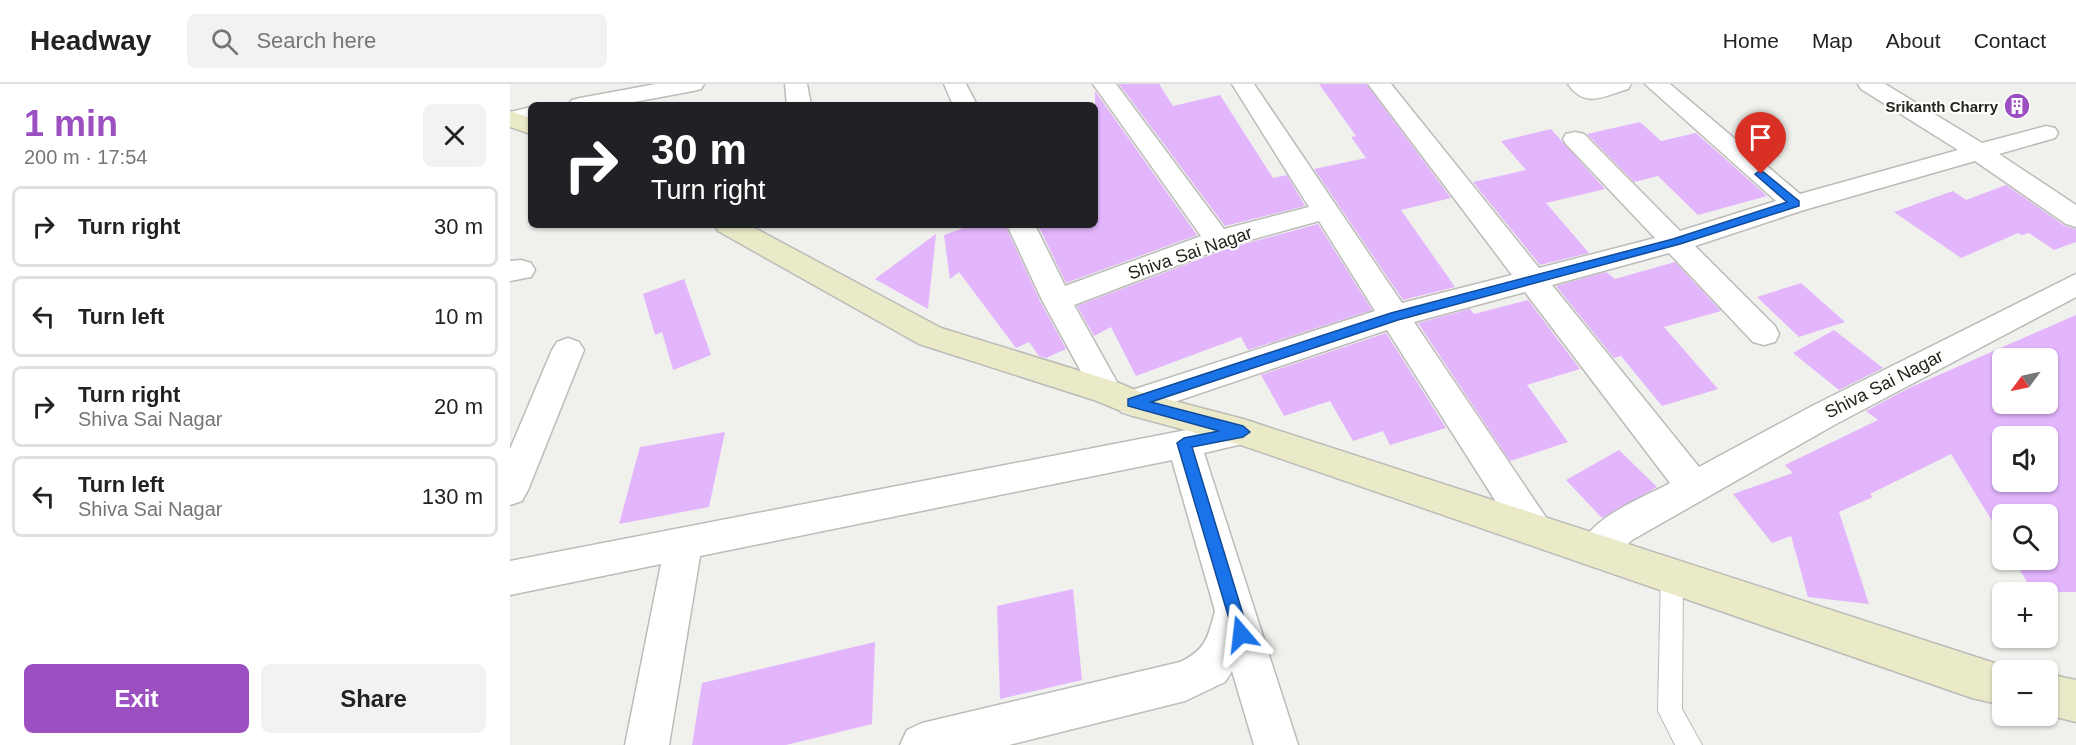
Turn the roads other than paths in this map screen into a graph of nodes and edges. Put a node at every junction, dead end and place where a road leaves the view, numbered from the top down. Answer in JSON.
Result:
{"nodes":[{"id":1,"x":693,"y":84,"type":"edge"},
{"id":2,"x":796,"y":84,"type":"edge"},
{"id":3,"x":955,"y":84,"type":"edge"},
{"id":4,"x":1104,"y":84,"type":"edge"},
{"id":5,"x":1243,"y":84,"type":"edge"},
{"id":6,"x":1379,"y":84,"type":"edge"},
{"id":7,"x":1579,"y":84,"type":"edge"},
{"id":8,"x":1620,"y":84,"type":"edge"},
{"id":9,"x":1656,"y":84,"type":"edge"},
{"id":10,"x":1869,"y":84,"type":"edge"},
{"id":11,"x":596,"y":102,"type":"edge"},
{"id":12,"x":799,"y":102,"type":"edge"},
{"id":13,"x":964,"y":102,"type":"edge"},
{"id":14,"x":2046,"y":133,"type":"dead end"},
{"id":15,"x":1575,"y":139,"type":"dead end"},
{"id":16,"x":1980,"y":153,"type":"junction"},
{"id":17,"x":1796,"y":204,"type":"junction"},
{"id":18,"x":1325,"y":211,"type":"junction"},
{"id":19,"x":2076,"y":218,"type":"edge"},
{"id":20,"x":733,"y":228,"type":"edge"},
{"id":21,"x":1023,"y":228,"type":"edge"},
{"id":22,"x":1218,"y":240,"type":"junction"},
{"id":23,"x":1676,"y":242,"type":"junction"},
{"id":24,"x":1532,"y":278,"type":"junction"},
{"id":25,"x":2076,"y":284,"type":"edge"},
{"id":26,"x":1057,"y":300,"type":"junction"},
{"id":27,"x":1395,"y":316,"type":"junction"},
{"id":28,"x":1764,"y":334,"type":"dead end"},
{"id":29,"x":568,"y":350,"type":"dead end"},
{"id":30,"x":1121,"y":397,"type":"junction"},
{"id":31,"x":1243,"y":432,"type":"junction"},
{"id":32,"x":1184,"y":443,"type":"junction"},
{"id":33,"x":1694,"y":487,"type":"junction"},
{"id":34,"x":510,"y":490,"type":"edge"},
{"id":35,"x":1532,"y":527,"type":"junction"},
{"id":36,"x":684,"y":543,"type":"junction"},
{"id":37,"x":1597,"y":549,"type":"junction"},
{"id":38,"x":1672,"y":575,"type":"junction"},
{"id":39,"x":510,"y":578,"type":"edge"},
{"id":40,"x":1234,"y":611,"type":"junction"},
{"id":41,"x":1992,"y":683,"type":"edge"},
{"id":42,"x":2058,"y":697,"type":"edge"},
{"id":43,"x":2076,"y":701,"type":"edge"},
{"id":44,"x":647,"y":745,"type":"edge"},
{"id":45,"x":922,"y":745,"type":"edge"},
{"id":46,"x":1276,"y":745,"type":"edge"},
{"id":47,"x":1689,"y":745,"type":"edge"}],
"edges":[{"from":1,"to":11,"type":"street"},
{"from":2,"to":12,"type":"street"},
{"from":3,"to":13,"type":"street"},
{"from":4,"to":22,"type":"street"},
{"from":5,"to":18,"type":"street"},
{"from":6,"to":24,"type":"street"},
{"from":7,"to":8,"type":"street"},
{"from":9,"to":17,"type":"street"},
{"from":10,"to":16,"type":"street"},
{"from":14,"to":16,"type":"street"},
{"from":15,"to":23,"type":"street"},
{"from":16,"to":17,"type":"street"},
{"from":16,"to":19,"type":"street"},
{"from":17,"to":23,"type":"street"},
{"from":18,"to":22,"type":"street","name":"Shiva Sai Nagar"},
{"from":18,"to":27,"type":"street"},
{"from":20,"to":30,"type":"street"},
{"from":21,"to":26,"type":"street"},
{"from":22,"to":26,"type":"street","name":"Shiva Sai Nagar"},
{"from":23,"to":24,"type":"street"},
{"from":23,"to":28,"type":"street"},
{"from":24,"to":27,"type":"street"},
{"from":24,"to":33,"type":"street"},
{"from":25,"to":33,"type":"street","name":"Shiva Sai Nagar"},
{"from":26,"to":30,"type":"street"},
{"from":27,"to":30,"type":"street"},
{"from":27,"to":35,"type":"street"},
{"from":29,"to":34,"type":"street"},
{"from":30,"to":31,"type":"street"},
{"from":31,"to":32,"type":"street"},
{"from":31,"to":35,"type":"street"},
{"from":32,"to":36,"type":"street"},
{"from":32,"to":40,"type":"street"},
{"from":33,"to":37,"type":"street","name":"Shiva Sai Nagar"},
{"from":35,"to":37,"type":"street"},
{"from":36,"to":39,"type":"street"},
{"from":36,"to":44,"type":"street"},
{"from":37,"to":38,"type":"street"},
{"from":38,"to":41,"type":"street"},
{"from":38,"to":47,"type":"lane"},
{"from":40,"to":45,"type":"street"},
{"from":40,"to":46,"type":"street"},
{"from":42,"to":43,"type":"street"}]}
